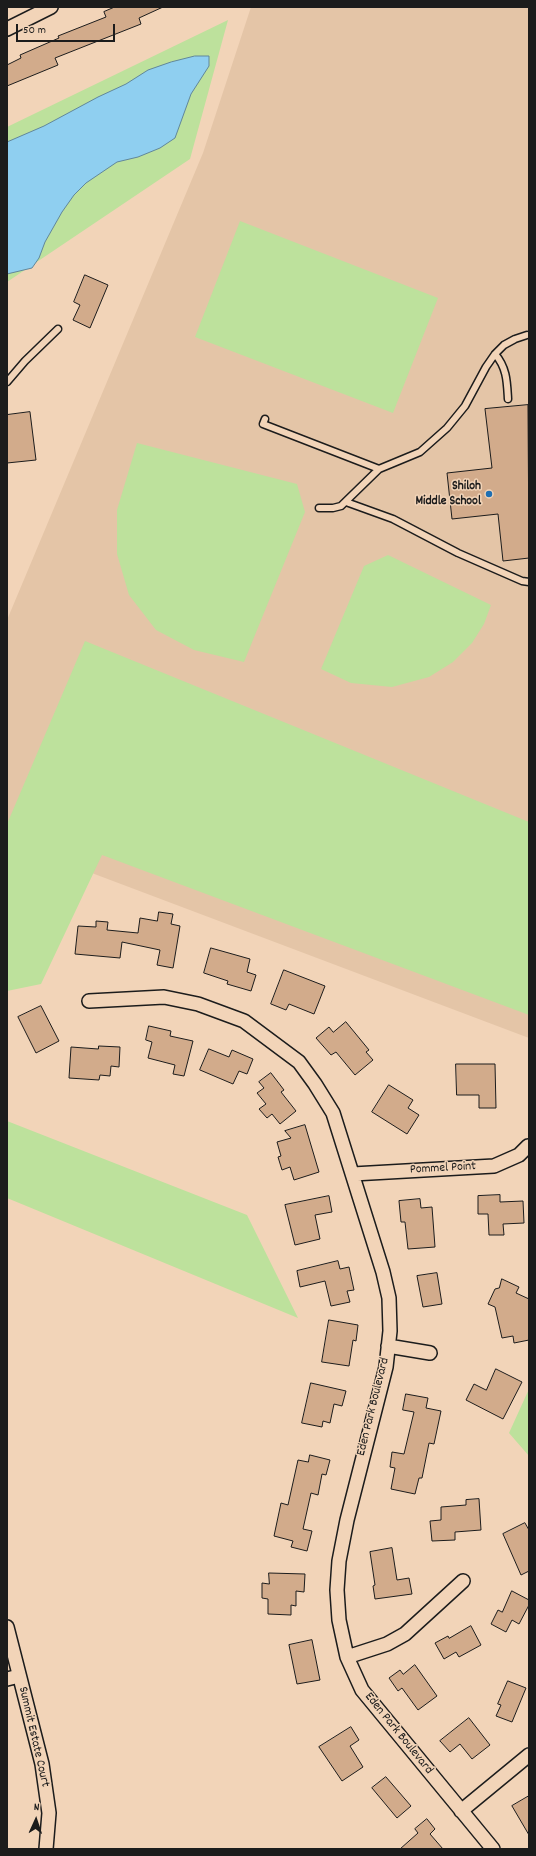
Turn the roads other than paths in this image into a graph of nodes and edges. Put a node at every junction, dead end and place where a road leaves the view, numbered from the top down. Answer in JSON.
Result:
{"nodes":[{"id":1,"x":51,"y":7,"type":"edge"},
{"id":2,"x":7,"y":29,"type":"edge"},
{"id":3,"x":58,"y":329,"type":"dead end"},
{"id":4,"x":527,"y":335,"type":"dead end"},
{"id":5,"x":495,"y":354,"type":"junction"},
{"id":6,"x":7,"y":382,"type":"edge"},
{"id":7,"x":508,"y":399,"type":"dead end"},
{"id":8,"x":265,"y":419,"type":"dead end"},
{"id":9,"x":379,"y":469,"type":"junction"},
{"id":10,"x":346,"y":502,"type":"junction"},
{"id":11,"x":319,"y":508,"type":"dead end"},
{"id":12,"x":529,"y":582,"type":"edge"},
{"id":13,"x":89,"y":1001,"type":"dead end"},
{"id":14,"x":528,"y":1146,"type":"dead end"},
{"id":15,"x":353,"y":1174,"type":"junction"},
{"id":16,"x":388,"y":1346,"type":"junction"},
{"id":17,"x":430,"y":1353,"type":"dead end"},
{"id":18,"x":463,"y":1581,"type":"dead end"},
{"id":19,"x":7,"y":1627,"type":"edge"},
{"id":20,"x":347,"y":1657,"type":"junction"},
{"id":21,"x":13,"y":1677,"type":"edge"},
{"id":22,"x":529,"y":1755,"type":"edge"},
{"id":23,"x":461,"y":1811,"type":"junction"},
{"id":24,"x":46,"y":1849,"type":"edge"},
{"id":25,"x":493,"y":1849,"type":"edge"}],
"edges":[{"from":1,"to":2,"type":"street"},
{"from":3,"to":6,"type":"lane"},
{"from":4,"to":5,"type":"lane"},
{"from":5,"to":7,"type":"lane"},
{"from":5,"to":9,"type":"lane"},
{"from":8,"to":9,"type":"lane"},
{"from":9,"to":10,"type":"lane"},
{"from":10,"to":11,"type":"lane"},
{"from":10,"to":12,"type":"lane"},
{"from":13,"to":15,"type":"street","name":"Eden Park Boulevard"},
{"from":14,"to":15,"type":"street","name":"Pommel Point"},
{"from":15,"to":16,"type":"street","name":"Eden Park Boulevard"},
{"from":16,"to":17,"type":"street"},
{"from":16,"to":20,"type":"street","name":"Eden Park Boulevard"},
{"from":18,"to":20,"type":"street"},
{"from":19,"to":21,"type":"street","name":"Summit Estate Court"},
{"from":20,"to":23,"type":"street","name":"Eden Park Boulevard"},
{"from":21,"to":24,"type":"street","name":"Summit Estate Court"},
{"from":22,"to":23,"type":"street"},
{"from":23,"to":25,"type":"street","name":"Eden Park Boulevard"}]}
